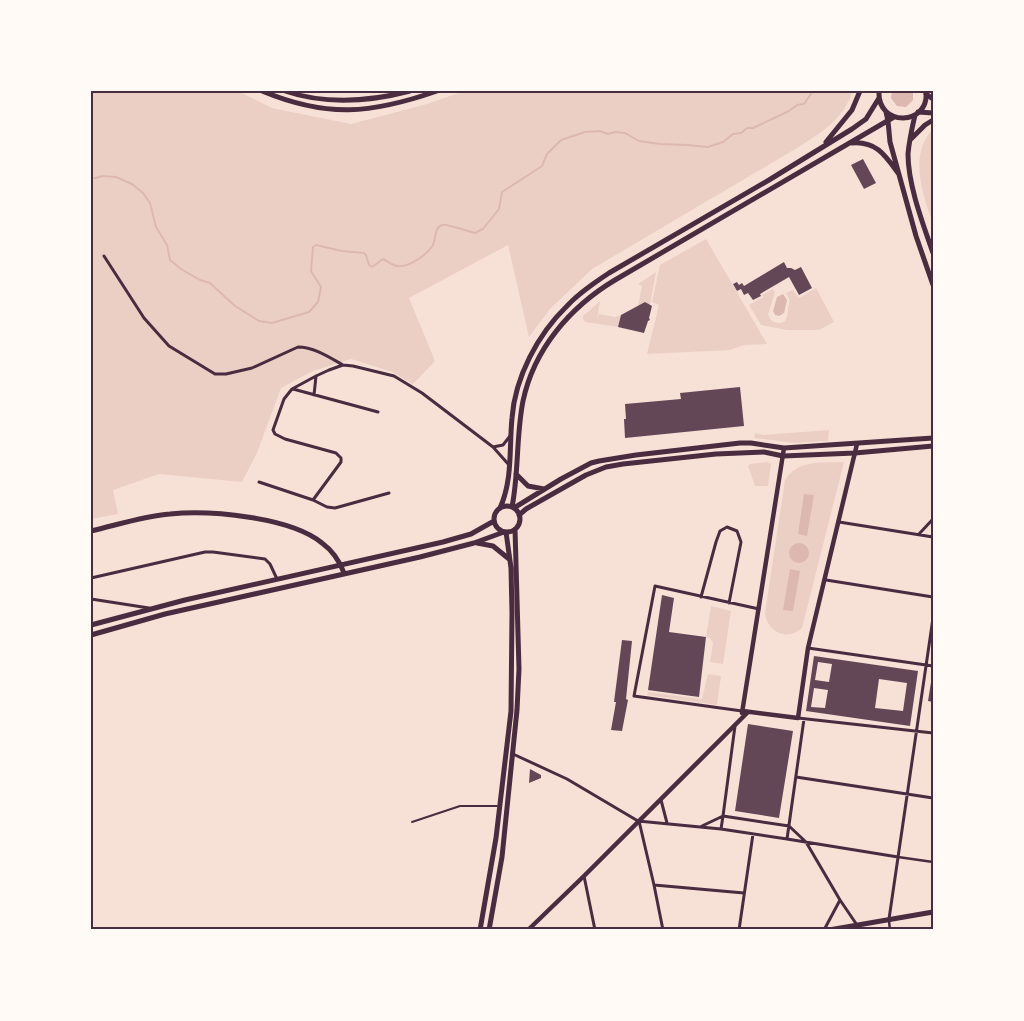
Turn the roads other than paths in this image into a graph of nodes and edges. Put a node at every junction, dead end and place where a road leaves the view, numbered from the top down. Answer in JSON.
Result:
{"nodes":[{"id":1,"x":262,"y":91,"type":"edge"},
{"id":2,"x":285,"y":91,"type":"edge"},
{"id":3,"x":410,"y":91,"type":"edge"},
{"id":4,"x":437,"y":91,"type":"edge"},
{"id":5,"x":860,"y":91,"type":"edge"},
{"id":6,"x":879,"y":91,"type":"edge"},
{"id":7,"x":926,"y":93,"type":"edge"},
{"id":8,"x":933,"y":93,"type":"edge"},
{"id":9,"x":879,"y":98,"type":"junction"},
{"id":10,"x":933,"y":98,"type":"edge"},
{"id":11,"x":886,"y":112,"type":"junction"},
{"id":12,"x":933,"y":113,"type":"edge"},
{"id":13,"x":917,"y":114,"type":"junction"},
{"id":14,"x":894,"y":117,"type":"junction"},
{"id":15,"x":933,"y":120,"type":"edge"},
{"id":16,"x":888,"y":121,"type":"junction"},
{"id":17,"x":910,"y":140,"type":"junction"},
{"id":18,"x":848,"y":144,"type":"junction"},
{"id":19,"x":822,"y":147,"type":"junction"},
{"id":20,"x":900,"y":177,"type":"junction"},
{"id":21,"x":933,"y":253,"type":"edge"},
{"id":22,"x":104,"y":256,"type":"dead end"},
{"id":23,"x":933,"y":285,"type":"edge"},
{"id":24,"x":343,"y":365,"type":"junction"},
{"id":25,"x":316,"y":376,"type":"junction"},
{"id":26,"x":292,"y":389,"type":"junction"},
{"id":27,"x":314,"y":395,"type":"junction"},
{"id":28,"x":378,"y":412,"type":"dead end"},
{"id":29,"x":511,"y":435,"type":"junction"},
{"id":30,"x":933,"y":438,"type":"edge"},
{"id":31,"x":857,"y":444,"type":"junction"},
{"id":32,"x":933,"y":446,"type":"edge"},
{"id":33,"x":493,"y":447,"type":"junction"},
{"id":34,"x":784,"y":448,"type":"junction"},
{"id":35,"x":855,"y":453,"type":"junction"},
{"id":36,"x":783,"y":456,"type":"junction"},
{"id":37,"x":510,"y":465,"type":"junction"},
{"id":38,"x":516,"y":474,"type":"junction"},
{"id":39,"x":259,"y":482,"type":"dead end"},
{"id":40,"x":545,"y":489,"type":"junction"},
{"id":41,"x":389,"y":493,"type":"dead end"},
{"id":42,"x":313,"y":500,"type":"junction"},
{"id":43,"x":500,"y":508,"type":"junction"},
{"id":44,"x":513,"y":508,"type":"junction"},
{"id":45,"x":519,"y":515,"type":"junction"},
{"id":46,"x":494,"y":520,"type":"junction"},
{"id":47,"x":933,"y":520,"type":"edge"},
{"id":48,"x":839,"y":522,"type":"junction"},
{"id":49,"x":515,"y":529,"type":"junction"},
{"id":50,"x":91,"y":531,"type":"edge"},
{"id":51,"x":505,"y":532,"type":"junction"},
{"id":52,"x":918,"y":535,"type":"junction"},
{"id":53,"x":933,"y":538,"type":"edge"},
{"id":54,"x":474,"y":543,"type":"junction"},
{"id":55,"x":510,"y":559,"type":"junction"},
{"id":56,"x":341,"y":564,"type":"junction"},
{"id":57,"x":344,"y":574,"type":"junction"},
{"id":58,"x":91,"y":578,"type":"edge"},
{"id":59,"x":277,"y":579,"type":"junction"},
{"id":60,"x":826,"y":580,"type":"junction"},
{"id":61,"x":933,"y":596,"type":"edge"},
{"id":62,"x":701,"y":597,"type":"junction"},
{"id":63,"x":91,"y":599,"type":"edge"},
{"id":64,"x":729,"y":603,"type":"junction"},
{"id":65,"x":150,"y":608,"type":"junction"},
{"id":66,"x":759,"y":609,"type":"junction"},
{"id":67,"x":933,"y":618,"type":"edge"},
{"id":68,"x":91,"y":625,"type":"edge"},
{"id":69,"x":91,"y":635,"type":"edge"},
{"id":70,"x":808,"y":648,"type":"junction"},
{"id":71,"x":925,"y":665,"type":"junction"},
{"id":72,"x":933,"y":666,"type":"edge"},
{"id":73,"x":745,"y":711,"type":"junction"},
{"id":74,"x":798,"y":718,"type":"junction"},
{"id":75,"x":804,"y":719,"type":"junction"},
{"id":76,"x":735,"y":724,"type":"junction"},
{"id":77,"x":916,"y":730,"type":"junction"},
{"id":78,"x":933,"y":733,"type":"edge"},
{"id":79,"x":513,"y":754,"type":"junction"},
{"id":80,"x":796,"y":777,"type":"junction"},
{"id":81,"x":907,"y":794,"type":"junction"},
{"id":82,"x":933,"y":798,"type":"edge"},
{"id":83,"x":661,"y":799,"type":"junction"},
{"id":84,"x":500,"y":807,"type":"junction"},
{"id":85,"x":723,"y":816,"type":"junction"},
{"id":86,"x":638,"y":821,"type":"junction"},
{"id":87,"x":412,"y":822,"type":"dead end"},
{"id":88,"x":667,"y":823,"type":"junction"},
{"id":89,"x":701,"y":826,"type":"junction"},
{"id":90,"x":789,"y":826,"type":"junction"},
{"id":91,"x":721,"y":829,"type":"junction"},
{"id":92,"x":754,"y":834,"type":"junction"},
{"id":93,"x":787,"y":839,"type":"junction"},
{"id":94,"x":806,"y":842,"type":"junction"},
{"id":95,"x":898,"y":857,"type":"junction"},
{"id":96,"x":933,"y":862,"type":"edge"},
{"id":97,"x":584,"y":876,"type":"junction"},
{"id":98,"x":654,"y":885,"type":"junction"},
{"id":99,"x":744,"y":893,"type":"junction"},
{"id":100,"x":840,"y":900,"type":"junction"},
{"id":101,"x":933,"y":912,"type":"edge"},
{"id":102,"x":888,"y":919,"type":"junction"},
{"id":103,"x":857,"y":925,"type":"junction"},
{"id":104,"x":480,"y":930,"type":"edge"},
{"id":105,"x":489,"y":930,"type":"edge"},
{"id":106,"x":528,"y":930,"type":"edge"},
{"id":107,"x":595,"y":930,"type":"edge"},
{"id":108,"x":663,"y":930,"type":"edge"},
{"id":109,"x":738,"y":930,"type":"edge"},
{"id":110,"x":824,"y":930,"type":"edge"},
{"id":111,"x":829,"y":930,"type":"edge"},
{"id":112,"x":890,"y":930,"type":"edge"}],
"edges":[{"from":1,"to":4,"type":"main road"},
{"from":2,"to":3,"type":"main road"},
{"from":5,"to":19,"type":"main road"},
{"from":6,"to":9,"type":"main road"},
{"from":7,"to":8,"type":"main road"},
{"from":7,"to":10,"type":"main road"},
{"from":7,"to":13,"type":"main road"},
{"from":9,"to":11,"type":"main road"},
{"from":9,"to":19,"type":"main road"},
{"from":11,"to":14,"type":"main road"},
{"from":11,"to":16,"type":"main road"},
{"from":12,"to":13,"type":"main road"},
{"from":13,"to":14,"type":"main road"},
{"from":13,"to":17,"type":"main road"},
{"from":14,"to":16,"type":"main road"},
{"from":15,"to":17,"type":"main road"},
{"from":16,"to":18,"type":"main road"},
{"from":16,"to":20,"type":"main road"},
{"from":17,"to":21,"type":"main road"},
{"from":18,"to":20,"type":"main road"},
{"from":18,"to":38,"type":"main road"},
{"from":19,"to":29,"type":"main road"},
{"from":20,"to":23,"type":"main road"},
{"from":22,"to":24,"type":"street"},
{"from":24,"to":25,"type":"street"},
{"from":24,"to":33,"type":"street"},
{"from":25,"to":26,"type":"street"},
{"from":25,"to":27,"type":"street"},
{"from":26,"to":27,"type":"street"},
{"from":26,"to":42,"type":"street"},
{"from":27,"to":28,"type":"street"},
{"from":29,"to":33,"type":"street"},
{"from":29,"to":37,"type":"main road"},
{"from":30,"to":31,"type":"main road"},
{"from":31,"to":34,"type":"main road"},
{"from":31,"to":35,"type":"street"},
{"from":32,"to":35,"type":"main road"},
{"from":33,"to":37,"type":"street"},
{"from":34,"to":36,"type":"street"},
{"from":34,"to":40,"type":"main road"},
{"from":35,"to":36,"type":"main road"},
{"from":35,"to":48,"type":"street"},
{"from":36,"to":45,"type":"main road"},
{"from":36,"to":66,"type":"street"},
{"from":37,"to":43,"type":"main road"},
{"from":38,"to":40,"type":"main road"},
{"from":38,"to":44,"type":"main road"},
{"from":39,"to":42,"type":"street"},
{"from":40,"to":44,"type":"main road"},
{"from":41,"to":42,"type":"street"},
{"from":43,"to":44,"type":"main road"},
{"from":43,"to":46,"type":"main road"},
{"from":44,"to":45,"type":"main road"},
{"from":45,"to":49,"type":"main road"},
{"from":46,"to":51,"type":"main road"},
{"from":46,"to":56,"type":"main road"},
{"from":47,"to":52,"type":"street"},
{"from":48,"to":52,"type":"street"},
{"from":48,"to":60,"type":"street"},
{"from":49,"to":51,"type":"main road"},
{"from":49,"to":79,"type":"main road"},
{"from":50,"to":56,"type":"main road"},
{"from":51,"to":54,"type":"main road"},
{"from":51,"to":55,"type":"main road"},
{"from":52,"to":53,"type":"street"},
{"from":54,"to":55,"type":"main road"},
{"from":54,"to":57,"type":"main road"},
{"from":55,"to":84,"type":"main road"},
{"from":56,"to":57,"type":"main road"},
{"from":56,"to":59,"type":"main road"},
{"from":57,"to":69,"type":"main road"},
{"from":58,"to":59,"type":"street"},
{"from":59,"to":65,"type":"main road"},
{"from":60,"to":61,"type":"street"},
{"from":60,"to":70,"type":"street"},
{"from":62,"to":64,"type":"street"},
{"from":62,"to":64,"type":"street"},
{"from":62,"to":73,"type":"street"},
{"from":63,"to":65,"type":"street"},
{"from":64,"to":66,"type":"street"},
{"from":65,"to":68,"type":"main road"},
{"from":66,"to":73,"type":"street"},
{"from":67,"to":71,"type":"street"},
{"from":70,"to":71,"type":"street"},
{"from":70,"to":74,"type":"street"},
{"from":71,"to":72,"type":"street"},
{"from":71,"to":77,"type":"street"},
{"from":73,"to":74,"type":"street"},
{"from":73,"to":76,"type":"street"},
{"from":74,"to":75,"type":"street"},
{"from":75,"to":77,"type":"street"},
{"from":75,"to":80,"type":"street"},
{"from":76,"to":83,"type":"street"},
{"from":76,"to":85,"type":"street"},
{"from":77,"to":78,"type":"street"},
{"from":77,"to":81,"type":"street"},
{"from":79,"to":86,"type":"street"},
{"from":79,"to":105,"type":"main road"},
{"from":80,"to":81,"type":"street"},
{"from":80,"to":90,"type":"street"},
{"from":81,"to":82,"type":"street"},
{"from":81,"to":95,"type":"street"},
{"from":83,"to":86,"type":"street"},
{"from":83,"to":88,"type":"street"},
{"from":84,"to":87,"type":"lane"},
{"from":84,"to":104,"type":"main road"},
{"from":85,"to":89,"type":"street"},
{"from":85,"to":90,"type":"street"},
{"from":85,"to":91,"type":"street"},
{"from":86,"to":88,"type":"street"},
{"from":86,"to":97,"type":"street"},
{"from":86,"to":98,"type":"street"},
{"from":88,"to":89,"type":"street"},
{"from":89,"to":91,"type":"street"},
{"from":90,"to":93,"type":"street"},
{"from":90,"to":94,"type":"street"},
{"from":91,"to":92,"type":"street"},
{"from":92,"to":93,"type":"street"},
{"from":92,"to":99,"type":"street"},
{"from":93,"to":94,"type":"street"},
{"from":94,"to":95,"type":"street"},
{"from":94,"to":100,"type":"street"},
{"from":95,"to":96,"type":"street"},
{"from":95,"to":102,"type":"street"},
{"from":97,"to":106,"type":"street"},
{"from":97,"to":107,"type":"street"},
{"from":98,"to":99,"type":"street"},
{"from":98,"to":108,"type":"street"},
{"from":99,"to":109,"type":"street"},
{"from":100,"to":103,"type":"street"},
{"from":100,"to":110,"type":"street"},
{"from":101,"to":102,"type":"main road"},
{"from":102,"to":103,"type":"main road"},
{"from":102,"to":112,"type":"street"},
{"from":103,"to":111,"type":"main road"}]}
